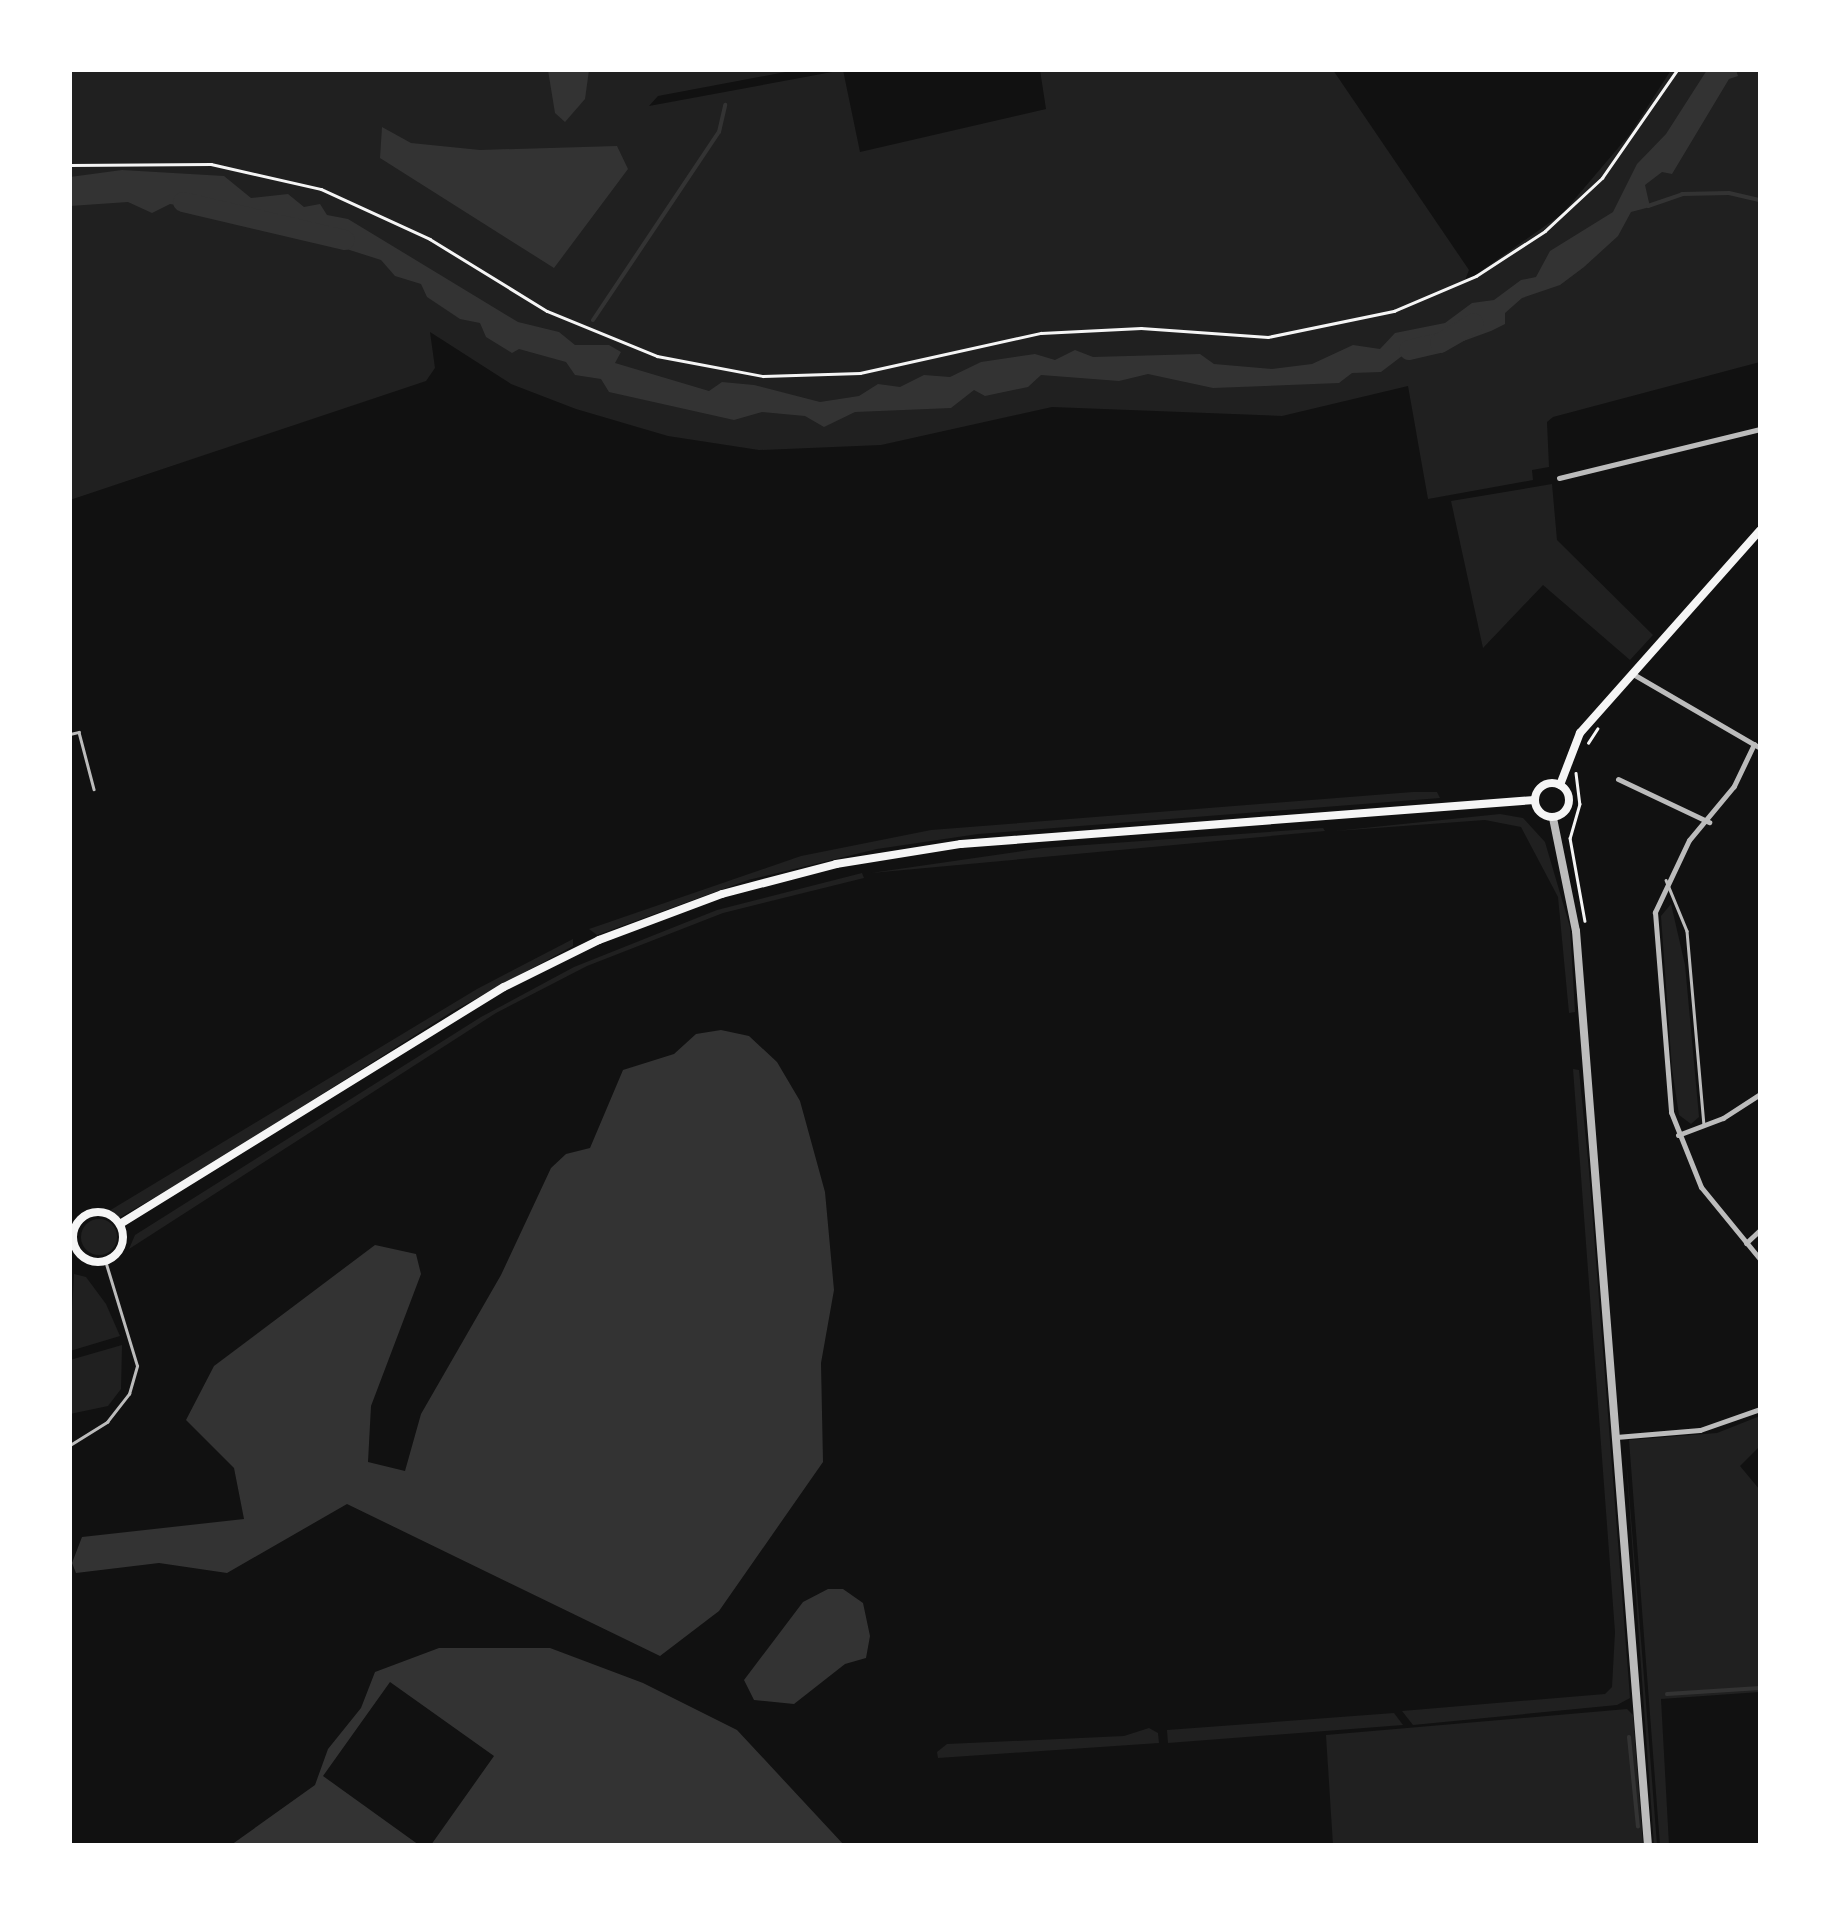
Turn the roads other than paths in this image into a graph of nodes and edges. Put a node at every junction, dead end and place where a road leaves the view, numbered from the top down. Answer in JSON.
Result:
{"nodes":[{"id":1,"x":1760,"y":429,"type":"edge"},
{"id":2,"x":1559,"y":478,"type":"dead end"},
{"id":3,"x":1760,"y":530,"type":"edge"},
{"id":4,"x":1632,"y":673,"type":"junction"},
{"id":5,"x":70,"y":734,"type":"edge"},
{"id":6,"x":1757,"y":746,"type":"edge"},
{"id":7,"x":1618,"y":779,"type":"dead end"},
{"id":8,"x":1560,"y":785,"type":"junction"},
{"id":9,"x":94,"y":789,"type":"dead end"},
{"id":10,"x":1534,"y":800,"type":"junction"},
{"id":11,"x":1553,"y":818,"type":"junction"},
{"id":12,"x":1709,"y":822,"type":"junction"},
{"id":13,"x":1666,"y":880,"type":"junction"},
{"id":14,"x":1760,"y":1094,"type":"edge"},
{"id":15,"x":1704,"y":1126,"type":"junction"},
{"id":16,"x":1678,"y":1135,"type":"junction"},
{"id":17,"x":120,"y":1224,"type":"junction"},
{"id":18,"x":1760,"y":1230,"type":"edge"},
{"id":19,"x":1746,"y":1243,"type":"junction"},
{"id":20,"x":73,"y":1250,"type":"edge"},
{"id":21,"x":1760,"y":1259,"type":"edge"},
{"id":22,"x":105,"y":1261,"type":"junction"},
{"id":23,"x":1760,"y":1409,"type":"edge"},
{"id":24,"x":1616,"y":1437,"type":"junction"},
{"id":25,"x":70,"y":1446,"type":"edge"},
{"id":26,"x":1648,"y":1845,"type":"edge"}],
"edges":[{"from":1,"to":2,"type":"street"},
{"from":3,"to":4,"type":"main road"},
{"from":4,"to":6,"type":"street"},
{"from":4,"to":8,"type":"main road"},
{"from":5,"to":9,"type":"lane"},
{"from":6,"to":12,"type":"street"},
{"from":7,"to":12,"type":"street"},
{"from":8,"to":10,"type":"main road"},
{"from":8,"to":11,"type":"main road"},
{"from":10,"to":11,"type":"main road"},
{"from":10,"to":17,"type":"main road"},
{"from":11,"to":24,"type":"street"},
{"from":12,"to":13,"type":"street"},
{"from":13,"to":15,"type":"lane"},
{"from":13,"to":16,"type":"street"},
{"from":14,"to":15,"type":"street"},
{"from":15,"to":16,"type":"street"},
{"from":16,"to":19,"type":"street"},
{"from":17,"to":20,"type":"main road"},
{"from":17,"to":22,"type":"main road"},
{"from":18,"to":19,"type":"street"},
{"from":19,"to":21,"type":"street"},
{"from":20,"to":22,"type":"main road"},
{"from":22,"to":25,"type":"lane"},
{"from":23,"to":24,"type":"street"},
{"from":24,"to":26,"type":"street"}]}
